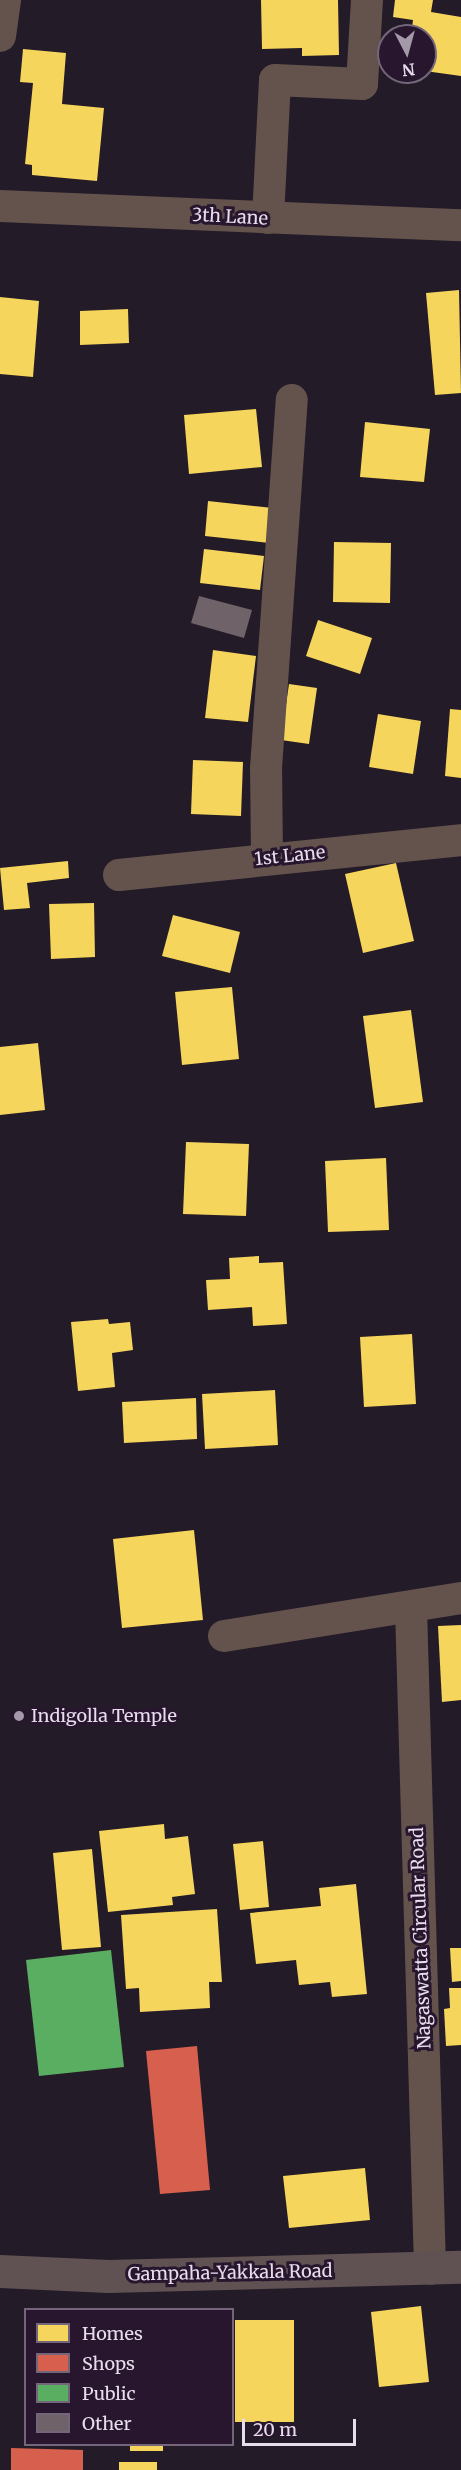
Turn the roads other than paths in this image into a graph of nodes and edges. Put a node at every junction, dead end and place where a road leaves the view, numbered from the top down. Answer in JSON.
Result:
{"nodes":[{"id":1,"x":5,"y":0,"type":"edge"},
{"id":2,"x":367,"y":0,"type":"edge"},
{"id":3,"x":0,"y":36,"type":"edge"},
{"id":4,"x":0,"y":206,"type":"edge"},
{"id":5,"x":268,"y":219,"type":"junction"},
{"id":6,"x":461,"y":225,"type":"edge"},
{"id":7,"x":292,"y":400,"type":"dead end"},
{"id":8,"x":461,"y":840,"type":"edge"},
{"id":9,"x":267,"y":858,"type":"junction"},
{"id":10,"x":119,"y":875,"type":"dead end"},
{"id":11,"x":461,"y":1598,"type":"edge"},
{"id":12,"x":411,"y":1608,"type":"junction"},
{"id":13,"x":224,"y":1636,"type":"dead end"},
{"id":14,"x":446,"y":2268,"type":"edge"},
{"id":15,"x":0,"y":2276,"type":"edge"}],
"edges":[{"from":1,"to":3,"type":"street"},
{"from":2,"to":5,"type":"street"},
{"from":4,"to":5,"type":"street","name":"3th Lane"},
{"from":5,"to":6,"type":"street","name":"3th Lane"},
{"from":7,"to":9,"type":"street"},
{"from":8,"to":9,"type":"street","name":"1st Lane"},
{"from":9,"to":10,"type":"street","name":"1st Lane"},
{"from":11,"to":12,"type":"street"},
{"from":12,"to":13,"type":"street"},
{"from":12,"to":14,"type":"street","name":"Nagaswatta Circular Road"},
{"from":14,"to":15,"type":"highway","name":"Gampaha-Yakkala Road"}]}
